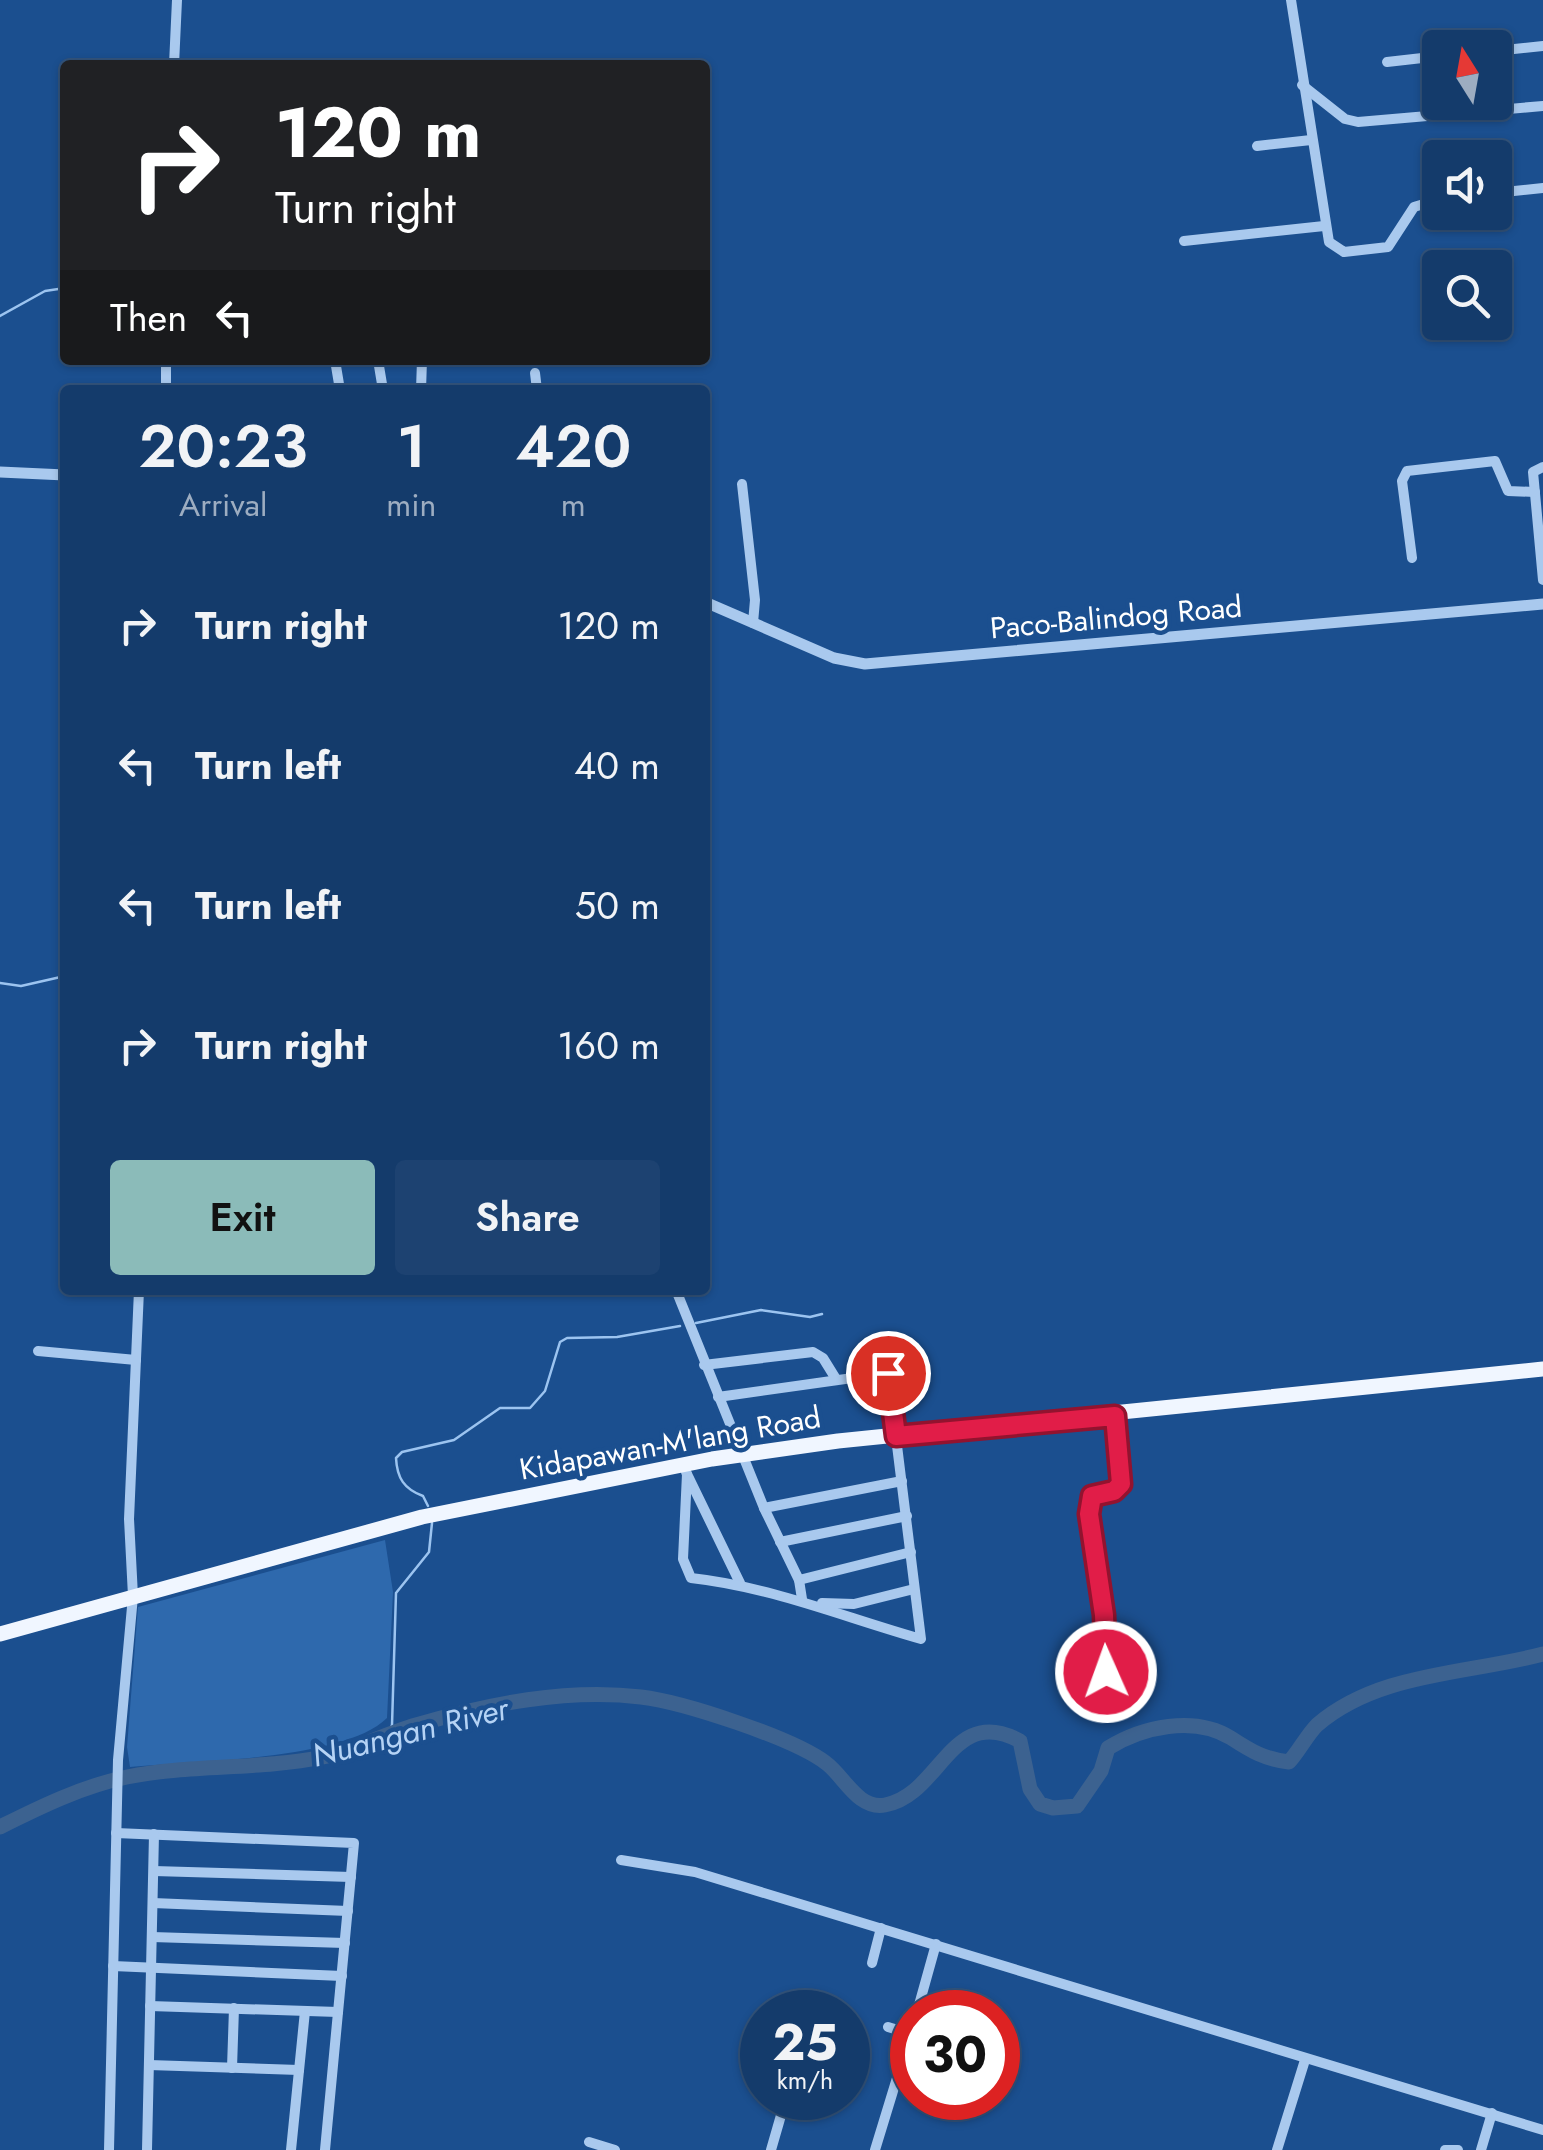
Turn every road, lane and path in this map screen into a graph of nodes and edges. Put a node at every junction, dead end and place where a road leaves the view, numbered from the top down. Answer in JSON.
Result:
{"nodes":[{"id":1,"x":177,"y":0,"type":"edge"},
{"id":2,"x":1292,"y":0,"type":"edge"},
{"id":3,"x":1543,"y":46,"type":"edge"},
{"id":4,"x":1512,"y":49,"type":"edge"},
{"id":5,"x":1422,"y":58,"type":"edge"},
{"id":6,"x":174,"y":60,"type":"edge"},
{"id":7,"x":1387,"y":62,"type":"dead end"},
{"id":8,"x":1301,"y":85,"type":"junction"},
{"id":9,"x":1543,"y":106,"type":"edge"},
{"id":10,"x":1312,"y":140,"type":"junction"},
{"id":11,"x":1256,"y":146,"type":"dead end"},
{"id":12,"x":1543,"y":188,"type":"edge"},
{"id":13,"x":1512,"y":191,"type":"edge"},
{"id":14,"x":1422,"y":205,"type":"edge"},
{"id":15,"x":1324,"y":226,"type":"junction"},
{"id":16,"x":1184,"y":241,"type":"dead end"},
{"id":17,"x":535,"y":373,"type":"dead end"},
{"id":18,"x":536,"y":385,"type":"edge"},
{"id":19,"x":1543,"y":467,"type":"edge"},
{"id":20,"x":0,"y":472,"type":"edge"},
{"id":21,"x":60,"y":475,"type":"edge"},
{"id":22,"x":742,"y":484,"type":"dead end"},
{"id":23,"x":1535,"y":492,"type":"junction"},
{"id":24,"x":1412,"y":558,"type":"dead end"},
{"id":25,"x":1543,"y":580,"type":"edge"},
{"id":26,"x":710,"y":604,"type":"edge"},
{"id":27,"x":1543,"y":604,"type":"edge"},
{"id":28,"x":753,"y":623,"type":"junction"},
{"id":29,"x":139,"y":1295,"type":"edge"},
{"id":30,"x":678,"y":1295,"type":"edge"},
{"id":31,"x":38,"y":1351,"type":"dead end"},
{"id":32,"x":136,"y":1360,"type":"junction"},
{"id":33,"x":704,"y":1365,"type":"junction"},
{"id":34,"x":1543,"y":1369,"type":"edge"},
{"id":35,"x":836,"y":1379,"type":"junction"},
{"id":36,"x":718,"y":1397,"type":"junction"},
{"id":37,"x":1115,"y":1416,"type":"junction"},
{"id":38,"x":896,"y":1436,"type":"junction"},
{"id":39,"x":742,"y":1454,"type":"junction"},
{"id":40,"x":686,"y":1469,"type":"junction"},
{"id":41,"x":902,"y":1482,"type":"junction"},
{"id":42,"x":764,"y":1508,"type":"junction"},
{"id":43,"x":907,"y":1516,"type":"junction"},
{"id":44,"x":780,"y":1542,"type":"junction"},
{"id":45,"x":912,"y":1552,"type":"junction"},
{"id":46,"x":799,"y":1580,"type":"junction"},
{"id":47,"x":740,"y":1583,"type":"junction"},
{"id":48,"x":914,"y":1589,"type":"junction"},
{"id":49,"x":133,"y":1596,"type":"junction"},
{"id":50,"x":805,"y":1601,"type":"junction"},
{"id":51,"x":0,"y":1634,"type":"edge"},
{"id":52,"x":1101,"y":1716,"type":"dead end"},
{"id":53,"x":116,"y":1832,"type":"junction"},
{"id":54,"x":154,"y":1834,"type":"junction"},
{"id":55,"x":622,"y":1860,"type":"dead end"},
{"id":56,"x":154,"y":1871,"type":"junction"},
{"id":57,"x":351,"y":1878,"type":"junction"},
{"id":58,"x":153,"y":1904,"type":"junction"},
{"id":59,"x":348,"y":1910,"type":"junction"},
{"id":60,"x":881,"y":1928,"type":"junction"},
{"id":61,"x":152,"y":1937,"type":"junction"},
{"id":62,"x":345,"y":1943,"type":"junction"},
{"id":63,"x":936,"y":1944,"type":"junction"},
{"id":64,"x":872,"y":1963,"type":"dead end"},
{"id":65,"x":112,"y":1966,"type":"junction"},
{"id":66,"x":151,"y":1968,"type":"junction"},
{"id":67,"x":342,"y":1976,"type":"junction"},
{"id":68,"x":923,"y":1990,"type":"edge"},
{"id":69,"x":150,"y":2006,"type":"junction"},
{"id":70,"x":234,"y":2008,"type":"junction"},
{"id":71,"x":304,"y":2011,"type":"junction"},
{"id":72,"x":338,"y":2012,"type":"junction"},
{"id":73,"x":1305,"y":2060,"type":"junction"},
{"id":74,"x":149,"y":2065,"type":"junction"},
{"id":75,"x":232,"y":2068,"type":"junction"},
{"id":76,"x":299,"y":2070,"type":"junction"},
{"id":77,"x":890,"y":2102,"type":"edge"},
{"id":78,"x":1492,"y":2114,"type":"junction"},
{"id":79,"x":780,"y":2120,"type":"edge"},
{"id":80,"x":1543,"y":2130,"type":"edge"},
{"id":81,"x":590,"y":2142,"type":"dead end"},
{"id":82,"x":109,"y":2150,"type":"edge"},
{"id":83,"x":147,"y":2150,"type":"edge"},
{"id":84,"x":292,"y":2150,"type":"edge"},
{"id":85,"x":326,"y":2150,"type":"edge"},
{"id":86,"x":615,"y":2150,"type":"edge"},
{"id":87,"x":771,"y":2150,"type":"edge"},
{"id":88,"x":875,"y":2150,"type":"edge"},
{"id":89,"x":1277,"y":2150,"type":"edge"},
{"id":90,"x":1445,"y":2150,"type":"edge"},
{"id":91,"x":1458,"y":2150,"type":"edge"},
{"id":92,"x":1481,"y":2150,"type":"edge"}],
"edges":[{"from":1,"to":6,"type":"street"},
{"from":2,"to":8,"type":"street"},
{"from":3,"to":4,"type":"street"},
{"from":5,"to":7,"type":"street"},
{"from":8,"to":9,"type":"street"},
{"from":8,"to":10,"type":"street"},
{"from":10,"to":11,"type":"street"},
{"from":10,"to":15,"type":"street"},
{"from":12,"to":13,"type":"street"},
{"from":14,"to":15,"type":"street"},
{"from":15,"to":16,"type":"street"},
{"from":17,"to":18,"type":"street"},
{"from":19,"to":23,"type":"street"},
{"from":20,"to":21,"type":"street"},
{"from":22,"to":28,"type":"street"},
{"from":23,"to":24,"type":"street"},
{"from":23,"to":25,"type":"street"},
{"from":26,"to":28,"type":"street","name":"Paco-Balindog Road"},
{"from":27,"to":28,"type":"street","name":"Paco-Balindog Road"},
{"from":29,"to":32,"type":"street"},
{"from":30,"to":33,"type":"street"},
{"from":31,"to":32,"type":"street"},
{"from":32,"to":49,"type":"street"},
{"from":33,"to":35,"type":"street"},
{"from":33,"to":36,"type":"street"},
{"from":34,"to":37,"type":"main road","name":"Kidapawan-M'lang Road"},
{"from":35,"to":36,"type":"street"},
{"from":35,"to":38,"type":"street"},
{"from":36,"to":39,"type":"street"},
{"from":37,"to":38,"type":"main road","name":"Kidapawan-M'lang Road"},
{"from":37,"to":52,"type":"street"},
{"from":38,"to":39,"type":"main road","name":"Kidapawan-M'lang Road"},
{"from":38,"to":41,"type":"street"},
{"from":39,"to":40,"type":"main road","name":"Kidapawan-M'lang Road"},
{"from":39,"to":42,"type":"street"},
{"from":40,"to":47,"type":"street"},
{"from":40,"to":47,"type":"street"},
{"from":40,"to":49,"type":"main road","name":"Kidapawan-M'lang Road"},
{"from":41,"to":42,"type":"street"},
{"from":41,"to":43,"type":"street"},
{"from":42,"to":44,"type":"street"},
{"from":43,"to":44,"type":"street"},
{"from":43,"to":45,"type":"street"},
{"from":44,"to":46,"type":"street"},
{"from":45,"to":46,"type":"street"},
{"from":45,"to":48,"type":"street"},
{"from":46,"to":50,"type":"street"},
{"from":47,"to":50,"type":"street"},
{"from":48,"to":50,"type":"street"},
{"from":48,"to":50,"type":"street"},
{"from":49,"to":51,"type":"main road","name":"Kidapawan-M'lang Road"},
{"from":49,"to":53,"type":"street"},
{"from":53,"to":54,"type":"street"},
{"from":53,"to":65,"type":"street"},
{"from":54,"to":56,"type":"street"},
{"from":54,"to":57,"type":"street"},
{"from":55,"to":60,"type":"street"},
{"from":56,"to":57,"type":"street"},
{"from":56,"to":58,"type":"street"},
{"from":57,"to":59,"type":"street"},
{"from":58,"to":59,"type":"street"},
{"from":58,"to":61,"type":"street"},
{"from":59,"to":62,"type":"street"},
{"from":60,"to":63,"type":"street"},
{"from":60,"to":64,"type":"street"},
{"from":61,"to":62,"type":"street"},
{"from":61,"to":66,"type":"street"},
{"from":62,"to":67,"type":"street"},
{"from":63,"to":68,"type":"street"},
{"from":63,"to":73,"type":"street"},
{"from":65,"to":66,"type":"street"},
{"from":65,"to":82,"type":"street"},
{"from":66,"to":67,"type":"street"},
{"from":66,"to":69,"type":"street"},
{"from":67,"to":72,"type":"street"},
{"from":69,"to":70,"type":"street"},
{"from":69,"to":74,"type":"street"},
{"from":70,"to":71,"type":"street"},
{"from":70,"to":75,"type":"street"},
{"from":71,"to":72,"type":"street"},
{"from":71,"to":76,"type":"street"},
{"from":72,"to":85,"type":"street"},
{"from":73,"to":78,"type":"street"},
{"from":73,"to":89,"type":"street"},
{"from":74,"to":75,"type":"street"},
{"from":74,"to":83,"type":"street"},
{"from":75,"to":76,"type":"street"},
{"from":76,"to":84,"type":"street"},
{"from":77,"to":88,"type":"street"},
{"from":78,"to":80,"type":"street"},
{"from":78,"to":92,"type":"street"},
{"from":79,"to":87,"type":"street"},
{"from":81,"to":86,"type":"street"},
{"from":90,"to":91,"type":"street"}]}
